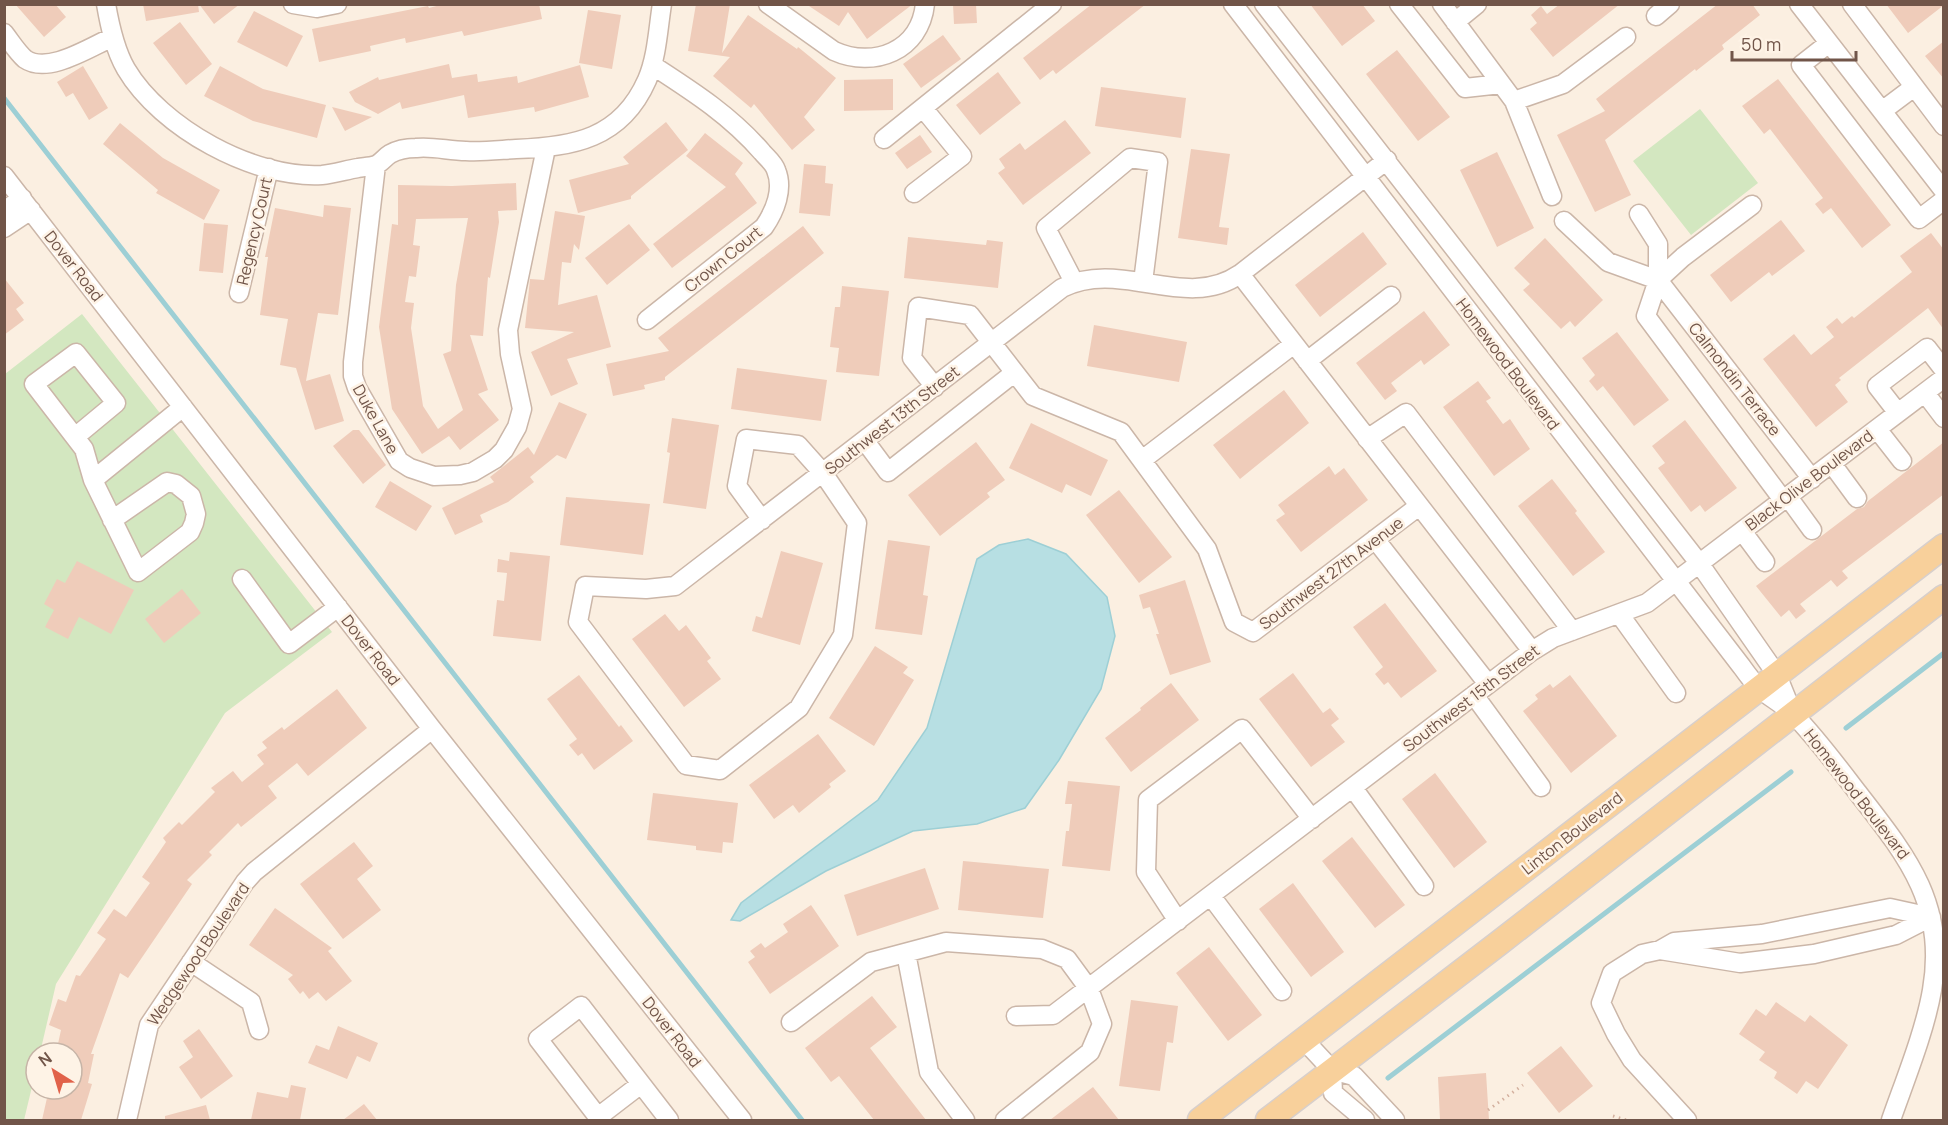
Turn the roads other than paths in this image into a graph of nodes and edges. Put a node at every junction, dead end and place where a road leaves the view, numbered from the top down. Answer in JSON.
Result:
{"nodes":[{"id":1,"x":106,"y":4,"type":"edge"},
{"id":2,"x":293,"y":4,"type":"edge"},
{"id":3,"x":337,"y":4,"type":"edge"},
{"id":4,"x":662,"y":4,"type":"edge"},
{"id":5,"x":768,"y":4,"type":"edge"},
{"id":6,"x":925,"y":4,"type":"edge"},
{"id":7,"x":1052,"y":4,"type":"edge"},
{"id":8,"x":1233,"y":4,"type":"edge"},
{"id":9,"x":1264,"y":4,"type":"edge"},
{"id":10,"x":1399,"y":4,"type":"edge"},
{"id":11,"x":1442,"y":4,"type":"edge"},
{"id":12,"x":1477,"y":4,"type":"edge"},
{"id":13,"x":1670,"y":4,"type":"edge"},
{"id":14,"x":1799,"y":4,"type":"edge"},
{"id":15,"x":1852,"y":4,"type":"edge"},
{"id":16,"x":1656,"y":16,"type":"dead end"},
{"id":17,"x":1455,"y":22,"type":"junction"},
{"id":18,"x":4,"y":33,"type":"edge"},
{"id":19,"x":113,"y":37,"type":"junction"},
{"id":20,"x":1626,"y":37,"type":"dead end"},
{"id":21,"x":1829,"y":43,"type":"junction"},
{"id":22,"x":652,"y":65,"type":"junction"},
{"id":23,"x":1501,"y":84,"type":"junction"},
{"id":24,"x":1914,"y":87,"type":"junction"},
{"id":25,"x":1514,"y":101,"type":"junction"},
{"id":26,"x":923,"y":108,"type":"junction"},
{"id":27,"x":1882,"y":111,"type":"junction"},
{"id":28,"x":1944,"y":126,"type":"edge"},
{"id":29,"x":884,"y":139,"type":"dead end"},
{"id":30,"x":546,"y":148,"type":"junction"},
{"id":31,"x":1387,"y":160,"type":"junction"},
{"id":32,"x":376,"y":165,"type":"junction"},
{"id":33,"x":268,"y":168,"type":"junction"},
{"id":34,"x":4,"y":176,"type":"edge"},
{"id":35,"x":1365,"y":177,"type":"junction"},
{"id":36,"x":1944,"y":191,"type":"edge"},
{"id":37,"x":914,"y":193,"type":"dead end"},
{"id":38,"x":1552,"y":196,"type":"dead end"},
{"id":39,"x":1944,"y":200,"type":"edge"},
{"id":40,"x":26,"y":204,"type":"junction"},
{"id":41,"x":1752,"y":205,"type":"dead end"},
{"id":42,"x":4,"y":211,"type":"edge"},
{"id":43,"x":1639,"y":214,"type":"dead end"},
{"id":44,"x":1564,"y":221,"type":"dead end"},
{"id":45,"x":4,"y":228,"type":"edge"},
{"id":46,"x":1240,"y":274,"type":"junction"},
{"id":47,"x":1080,"y":280,"type":"junction"},
{"id":48,"x":1658,"y":280,"type":"junction"},
{"id":49,"x":1143,"y":282,"type":"junction"},
{"id":50,"x":239,"y":293,"type":"dead end"},
{"id":51,"x":1391,"y":296,"type":"dead end"},
{"id":52,"x":647,"y":320,"type":"dead end"},
{"id":53,"x":992,"y":341,"type":"junction"},
{"id":54,"x":1294,"y":344,"type":"junction"},
{"id":55,"x":1307,"y":361,"type":"junction"},
{"id":56,"x":1944,"y":370,"type":"edge"},
{"id":57,"x":1014,"y":373,"type":"junction"},
{"id":58,"x":1944,"y":378,"type":"edge"},
{"id":59,"x":935,"y":387,"type":"junction"},
{"id":60,"x":1924,"y":393,"type":"junction"},
{"id":61,"x":183,"y":407,"type":"junction"},
{"id":62,"x":1898,"y":413,"type":"junction"},
{"id":63,"x":1944,"y":418,"type":"edge"},
{"id":64,"x":1877,"y":429,"type":"junction"},
{"id":65,"x":75,"y":437,"type":"junction"},
{"id":66,"x":1367,"y":439,"type":"junction"},
{"id":67,"x":865,"y":441,"type":"junction"},
{"id":68,"x":1142,"y":460,"type":"junction"},
{"id":69,"x":1902,"y":461,"type":"dead end"},
{"id":70,"x":1832,"y":464,"type":"junction"},
{"id":71,"x":824,"y":473,"type":"junction"},
{"id":72,"x":1812,"y":479,"type":"junction"},
{"id":73,"x":93,"y":480,"type":"junction"},
{"id":74,"x":1785,"y":498,"type":"junction"},
{"id":75,"x":1857,"y":498,"type":"dead end"},
{"id":76,"x":1419,"y":506,"type":"junction"},
{"id":77,"x":112,"y":520,"type":"junction"},
{"id":78,"x":762,"y":520,"type":"junction"},
{"id":79,"x":1812,"y":530,"type":"dead end"},
{"id":80,"x":1742,"y":531,"type":"junction"},
{"id":81,"x":1375,"y":539,"type":"junction"},
{"id":82,"x":1944,"y":546,"type":"edge"},
{"id":83,"x":1765,"y":562,"type":"dead end"},
{"id":84,"x":1698,"y":563,"type":"junction"},
{"id":85,"x":242,"y":579,"type":"dead end"},
{"id":86,"x":1674,"y":582,"type":"junction"},
{"id":87,"x":1944,"y":597,"type":"edge"},
{"id":88,"x":338,"y":607,"type":"junction"},
{"id":89,"x":1620,"y":615,"type":"junction"},
{"id":90,"x":1572,"y":632,"type":"junction"},
{"id":91,"x":1532,"y":651,"type":"junction"},
{"id":92,"x":1768,"y":681,"type":"junction"},
{"id":93,"x":1481,"y":690,"type":"junction"},
{"id":94,"x":1676,"y":693,"type":"dead end"},
{"id":95,"x":1793,"y":713,"type":"junction"},
{"id":96,"x":432,"y":729,"type":"junction"},
{"id":97,"x":1541,"y":787,"type":"dead end"},
{"id":98,"x":1353,"y":788,"type":"junction"},
{"id":99,"x":1312,"y":819,"type":"junction"},
{"id":100,"x":1424,"y":886,"type":"dead end"},
{"id":101,"x":1211,"y":896,"type":"junction"},
{"id":102,"x":1937,"y":913,"type":"edge"},
{"id":103,"x":1178,"y":921,"type":"junction"},
{"id":104,"x":1660,"y":950,"type":"junction"},
{"id":105,"x":906,"y":952,"type":"junction"},
{"id":106,"x":190,"y":962,"type":"junction"},
{"id":107,"x":1089,"y":989,"type":"junction"},
{"id":108,"x":1282,"y":991,"type":"dead end"},
{"id":109,"x":1016,"y":1016,"type":"dead end"},
{"id":110,"x":790,"y":1022,"type":"dead end"},
{"id":111,"x":259,"y":1030,"type":"dead end"},
{"id":112,"x":1304,"y":1040,"type":"junction"},
{"id":113,"x":1332,"y":1070,"type":"junction"},
{"id":114,"x":641,"y":1084,"type":"junction"},
{"id":115,"x":734,"y":1117,"type":"edge"},
{"id":116,"x":127,"y":1120,"type":"edge"},
{"id":117,"x":669,"y":1120,"type":"edge"},
{"id":118,"x":965,"y":1120,"type":"edge"},
{"id":119,"x":1005,"y":1120,"type":"edge"},
{"id":120,"x":1200,"y":1120,"type":"edge"},
{"id":121,"x":1268,"y":1120,"type":"edge"},
{"id":122,"x":1365,"y":1120,"type":"edge"},
{"id":123,"x":1395,"y":1120,"type":"edge"},
{"id":124,"x":1687,"y":1120,"type":"edge"},
{"id":125,"x":1891,"y":1120,"type":"edge"}],
"edges":[{"from":1,"to":19,"type":"street"},
{"from":2,"to":3,"type":"street"},
{"from":4,"to":22,"type":"street"},
{"from":5,"to":6,"type":"street"},
{"from":7,"to":26,"type":"street"},
{"from":8,"to":35,"type":"street","name":"Homewood Boulevard"},
{"from":9,"to":31,"type":"street","name":"Homewood Boulevard"},
{"from":10,"to":23,"type":"street"},
{"from":11,"to":17,"type":"street"},
{"from":12,"to":17,"type":"street"},
{"from":13,"to":16,"type":"street"},
{"from":14,"to":21,"type":"street"},
{"from":15,"to":24,"type":"street"},
{"from":17,"to":23,"type":"street"},
{"from":18,"to":19,"type":"street"},
{"from":19,"to":33,"type":"street"},
{"from":20,"to":25,"type":"street"},
{"from":21,"to":27,"type":"street"},
{"from":21,"to":39,"type":"street"},
{"from":22,"to":30,"type":"street"},
{"from":22,"to":52,"type":"street","name":"Crown Court"},
{"from":23,"to":25,"type":"street"},
{"from":24,"to":27,"type":"street"},
{"from":24,"to":28,"type":"street"},
{"from":25,"to":38,"type":"street"},
{"from":26,"to":29,"type":"street"},
{"from":26,"to":37,"type":"street"},
{"from":27,"to":36,"type":"street"},
{"from":30,"to":32,"type":"street"},
{"from":30,"to":32,"type":"street","name":"Duke Lane"},
{"from":31,"to":35,"type":"street"},
{"from":31,"to":84,"type":"street","name":"Homewood Boulevard"},
{"from":32,"to":33,"type":"street"},
{"from":33,"to":50,"type":"street","name":"Regency Court"},
{"from":34,"to":40,"type":"street","name":"Dover Road"},
{"from":35,"to":46,"type":"street"},
{"from":35,"to":86,"type":"street","name":"Homewood Boulevard"},
{"from":40,"to":42,"type":"street"},
{"from":40,"to":45,"type":"street"},
{"from":40,"to":61,"type":"street","name":"Dover Road"},
{"from":41,"to":48,"type":"street"},
{"from":43,"to":48,"type":"street"},
{"from":44,"to":48,"type":"street"},
{"from":46,"to":49,"type":"street"},
{"from":46,"to":54,"type":"street","name":"Southwest 27th Avenue"},
{"from":47,"to":49,"type":"street"},
{"from":47,"to":49,"type":"street"},
{"from":47,"to":53,"type":"street","name":"Southwest 13th Street"},
{"from":48,"to":72,"type":"street","name":"Calmondin Terrace"},
{"from":48,"to":74,"type":"street"},
{"from":51,"to":55,"type":"street"},
{"from":53,"to":57,"type":"street","name":"Southwest 27th Avenue"},
{"from":53,"to":59,"type":"street","name":"Southwest 13th Street"},
{"from":53,"to":59,"type":"street","name":"Southwest 27th Avenue"},
{"from":54,"to":55,"type":"street","name":"Southwest 27th Avenue"},
{"from":54,"to":68,"type":"street"},
{"from":55,"to":66,"type":"street","name":"Southwest 27th Avenue"},
{"from":56,"to":62,"type":"street"},
{"from":57,"to":67,"type":"street"},
{"from":57,"to":68,"type":"street","name":"Southwest 27th Avenue"},
{"from":58,"to":60,"type":"street","name":"Black Olive Boulevard"},
{"from":59,"to":67,"type":"street","name":"Southwest 13th Street"},
{"from":60,"to":62,"type":"street","name":"Black Olive Boulevard"},
{"from":60,"to":63,"type":"street"},
{"from":61,"to":73,"type":"street"},
{"from":61,"to":88,"type":"street","name":"Dover Road"},
{"from":62,"to":64,"type":"street","name":"Black Olive Boulevard"},
{"from":64,"to":69,"type":"street"},
{"from":64,"to":70,"type":"street","name":"Black Olive Boulevard"},
{"from":65,"to":65,"type":"street"},
{"from":65,"to":73,"type":"street"},
{"from":66,"to":76,"type":"street","name":"Southwest 27th Avenue"},
{"from":66,"to":90,"type":"street"},
{"from":67,"to":71,"type":"street","name":"Southwest 13th Street"},
{"from":68,"to":81,"type":"street","name":"Southwest 27th Avenue"},
{"from":70,"to":72,"type":"street","name":"Black Olive Boulevard"},
{"from":70,"to":75,"type":"street"},
{"from":71,"to":78,"type":"street","name":"Southwest 13th Street"},
{"from":71,"to":78,"type":"street"},
{"from":71,"to":78,"type":"street","name":"Southwest 13th Street"},
{"from":72,"to":74,"type":"street","name":"Black Olive Boulevard"},
{"from":73,"to":77,"type":"street"},
{"from":74,"to":79,"type":"street"},
{"from":74,"to":80,"type":"street","name":"Black Olive Boulevard"},
{"from":76,"to":81,"type":"street","name":"Southwest 27th Avenue"},
{"from":76,"to":91,"type":"street","name":"Southwest 27th Avenue"},
{"from":77,"to":77,"type":"street"},
{"from":80,"to":83,"type":"street"},
{"from":80,"to":84,"type":"street","name":"Black Olive Boulevard"},
{"from":81,"to":93,"type":"street"},
{"from":82,"to":92,"type":"main road","name":"Linton Boulevard"},
{"from":84,"to":86,"type":"street","name":"Black Olive Boulevard"},
{"from":84,"to":92,"type":"street","name":"Homewood Boulevard"},
{"from":85,"to":88,"type":"street"},
{"from":86,"to":89,"type":"street","name":"Southwest 15th Street"},
{"from":86,"to":92,"type":"street","name":"Homewood Boulevard"},
{"from":87,"to":95,"type":"main road"},
{"from":88,"to":96,"type":"street","name":"Dover Road"},
{"from":89,"to":90,"type":"street","name":"Southwest 15th Street"},
{"from":89,"to":94,"type":"street"},
{"from":90,"to":91,"type":"street","name":"Southwest 15th Street"},
{"from":91,"to":93,"type":"street","name":"Southwest 15th Street"},
{"from":92,"to":95,"type":"street","name":"Homewood Boulevard"},
{"from":92,"to":112,"type":"main road","name":"Linton Boulevard"},
{"from":93,"to":97,"type":"street"},
{"from":93,"to":98,"type":"street","name":"Southwest 15th Street"},
{"from":95,"to":102,"type":"street","name":"Homewood Boulevard"},
{"from":95,"to":113,"type":"main road"},
{"from":96,"to":106,"type":"street","name":"Wedgewood Boulevard"},
{"from":96,"to":115,"type":"street","name":"Dover Road"},
{"from":98,"to":99,"type":"street","name":"Southwest 15th Street"},
{"from":98,"to":100,"type":"street"},
{"from":99,"to":101,"type":"street","name":"Southwest 15th Street"},
{"from":99,"to":103,"type":"street"},
{"from":101,"to":103,"type":"street","name":"Southwest 15th Street"},
{"from":101,"to":108,"type":"street"},
{"from":102,"to":104,"type":"street"},
{"from":102,"to":104,"type":"street"},
{"from":102,"to":125,"type":"street","name":"Homewood Boulevard"},
{"from":103,"to":107,"type":"street","name":"Southwest 15th Street"},
{"from":104,"to":124,"type":"street"},
{"from":105,"to":107,"type":"street"},
{"from":105,"to":110,"type":"street"},
{"from":105,"to":118,"type":"street"},
{"from":106,"to":111,"type":"street"},
{"from":106,"to":116,"type":"street","name":"Wedgewood Boulevard"},
{"from":107,"to":109,"type":"street","name":"Southwest 15th Street"},
{"from":107,"to":119,"type":"street"},
{"from":112,"to":113,"type":"street"},
{"from":112,"to":120,"type":"main road","name":"Linton Boulevard"},
{"from":113,"to":121,"type":"main road"},
{"from":113,"to":122,"type":"street"},
{"from":113,"to":123,"type":"street"},
{"from":114,"to":114,"type":"street"},
{"from":114,"to":117,"type":"street"}]}
